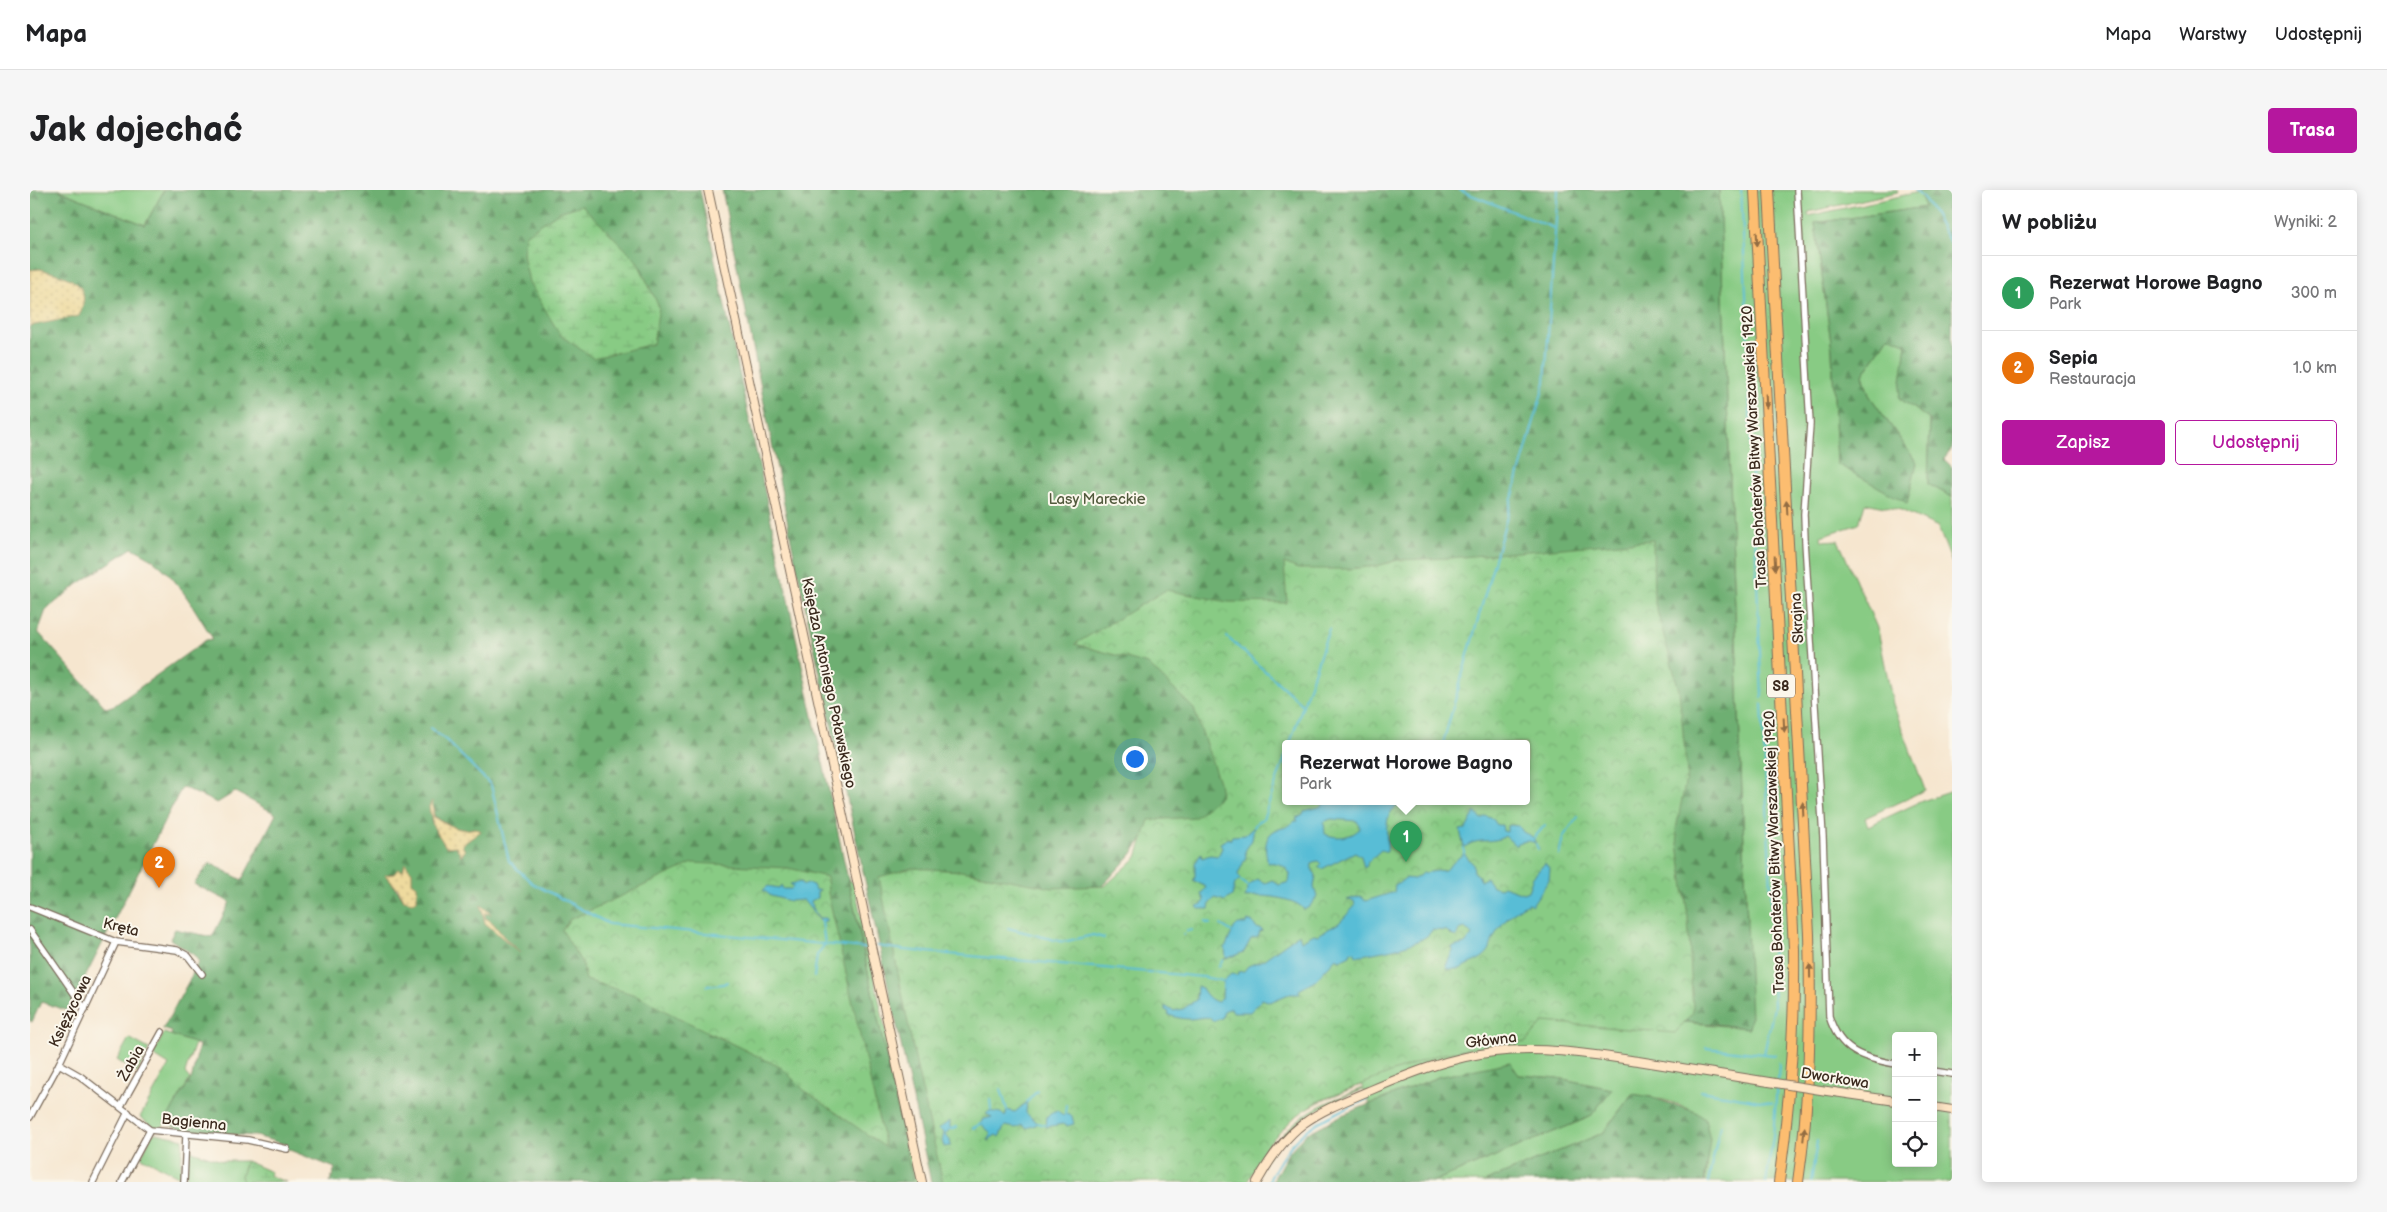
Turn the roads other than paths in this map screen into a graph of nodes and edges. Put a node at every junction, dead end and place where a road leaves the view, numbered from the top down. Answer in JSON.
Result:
{"nodes":[{"id":1,"x":708,"y":190,"type":"edge"},
{"id":2,"x":1755,"y":190,"type":"edge"},
{"id":3,"x":1769,"y":190,"type":"edge"},
{"id":4,"x":1797,"y":190,"type":"edge"},
{"id":5,"x":30,"y":907,"type":"edge"},
{"id":6,"x":30,"y":930,"type":"edge"},
{"id":7,"x":116,"y":942,"type":"junction"},
{"id":8,"x":202,"y":974,"type":"dead end"},
{"id":9,"x":85,"y":1010,"type":"junction"},
{"id":10,"x":162,"y":1032,"type":"dead end"},
{"id":11,"x":1842,"y":1042,"type":"joint"},
{"id":12,"x":1892,"y":1063,"type":"edge"},
{"id":13,"x":59,"y":1064,"type":"junction"},
{"id":14,"x":1937,"y":1072,"type":"edge"},
{"id":15,"x":1952,"y":1074,"type":"edge"},
{"id":16,"x":1769,"y":1082,"type":"joint"},
{"id":17,"x":1892,"y":1101,"type":"edge"},
{"id":18,"x":121,"y":1106,"type":"junction"},
{"id":19,"x":1937,"y":1108,"type":"edge"},
{"id":20,"x":1952,"y":1110,"type":"edge"},
{"id":21,"x":128,"y":1112,"type":"junction"},
{"id":22,"x":30,"y":1117,"type":"edge"},
{"id":23,"x":150,"y":1130,"type":"junction"},
{"id":24,"x":186,"y":1135,"type":"junction"},
{"id":25,"x":286,"y":1149,"type":"dead end"},
{"id":26,"x":93,"y":1182,"type":"edge"},
{"id":27,"x":122,"y":1182,"type":"edge"},
{"id":28,"x":184,"y":1182,"type":"edge"},
{"id":29,"x":922,"y":1182,"type":"edge"},
{"id":30,"x":1257,"y":1182,"type":"edge"},
{"id":31,"x":1779,"y":1182,"type":"edge"},
{"id":32,"x":1798,"y":1182,"type":"edge"}],
"edges":[{"from":1,"to":29,"type":"main road","name":"Księdza Antoniego Poławskiego"},
{"from":2,"to":31,"type":"highway","name":"Trasa Bohaterów Bitwy Warszawskiej 1920","number":"S8","one_way":true},
{"from":32,"to":3,"type":"highway","name":"Trasa Bohaterów Bitwy Warszawskiej 1920","number":"S8","one_way":true},
{"from":4,"to":11,"type":"street","name":"Skrajna"},
{"from":5,"to":7,"type":"street","name":"Kręta"},
{"from":6,"to":9,"type":"street"},
{"from":7,"to":8,"type":"street","name":"Kręta"},
{"from":7,"to":9,"type":"street","name":"Księżycowa"},
{"from":9,"to":13,"type":"street","name":"Księżycowa"},
{"from":10,"to":18,"type":"street","name":"Żabia"},
{"from":11,"to":12,"type":"street","name":"Dworkowa"},
{"from":13,"to":18,"type":"street","name":"Bagienna"},
{"from":13,"to":22,"type":"street","name":"Księżycowa"},
{"from":14,"to":15,"type":"street"},
{"from":16,"to":17,"type":"main road","name":"Dworkowa","bridge":true},
{"from":16,"to":30,"type":"main road","name":"Główna"},
{"from":18,"to":21,"type":"street","name":"Bagienna"},
{"from":19,"to":20,"type":"main road"},
{"from":21,"to":23,"type":"street","name":"Bagienna"},
{"from":21,"to":26,"type":"street"},
{"from":23,"to":24,"type":"street","name":"Bagienna"},
{"from":23,"to":27,"type":"street"},
{"from":24,"to":25,"type":"street","name":"Bagienna"},
{"from":24,"to":28,"type":"street"}]}
